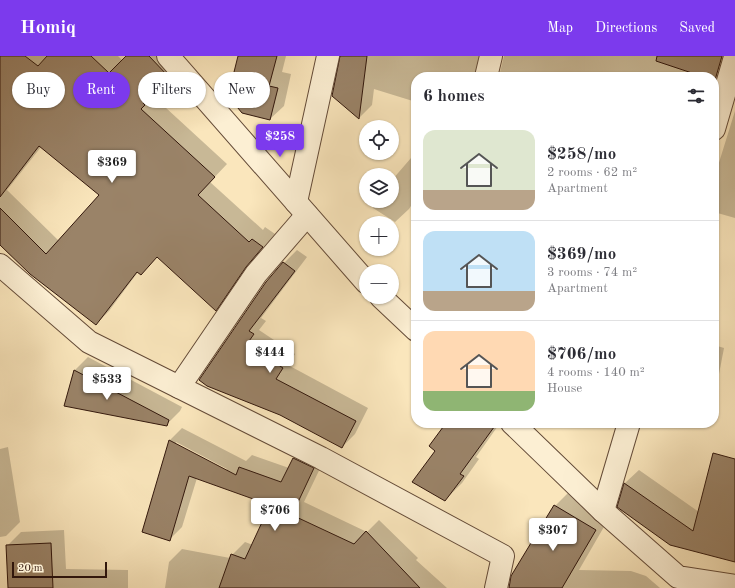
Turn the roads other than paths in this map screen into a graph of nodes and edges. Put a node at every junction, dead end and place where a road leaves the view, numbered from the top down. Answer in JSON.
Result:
{"nodes":[{"id":1,"x":168,"y":56,"type":"edge"},
{"id":2,"x":328,"y":56,"type":"edge"},
{"id":3,"x":491,"y":56,"type":"edge"},
{"id":4,"x":735,"y":57,"type":"edge"},
{"id":5,"x":487,"y":72,"type":"edge"},
{"id":6,"x":719,"y":112,"type":"edge"},
{"id":7,"x":302,"y":209,"type":"junction"},
{"id":8,"x":0,"y":265,"type":"edge"},
{"id":9,"x":359,"y":274,"type":"edge"},
{"id":10,"x":388,"y":304,"type":"edge"},
{"id":11,"x":411,"y":325,"type":"edge"},
{"id":12,"x":179,"y":387,"type":"junction"},
{"id":13,"x":517,"y":428,"type":"edge"},
{"id":14,"x":628,"y":428,"type":"edge"},
{"id":15,"x":603,"y":511,"type":"junction"},
{"id":16,"x":735,"y":586,"type":"edge"},
{"id":17,"x":496,"y":588,"type":"edge"}],
"edges":[{"from":1,"to":7,"type":"street"},
{"from":2,"to":7,"type":"street"},
{"from":3,"to":5,"type":"street"},
{"from":4,"to":6,"type":"street"},
{"from":7,"to":9,"type":"street"},
{"from":7,"to":12,"type":"street"},
{"from":8,"to":12,"type":"street"},
{"from":10,"to":11,"type":"street"},
{"from":12,"to":17,"type":"street"},
{"from":13,"to":15,"type":"street"},
{"from":14,"to":15,"type":"street"},
{"from":15,"to":16,"type":"street"}]}
